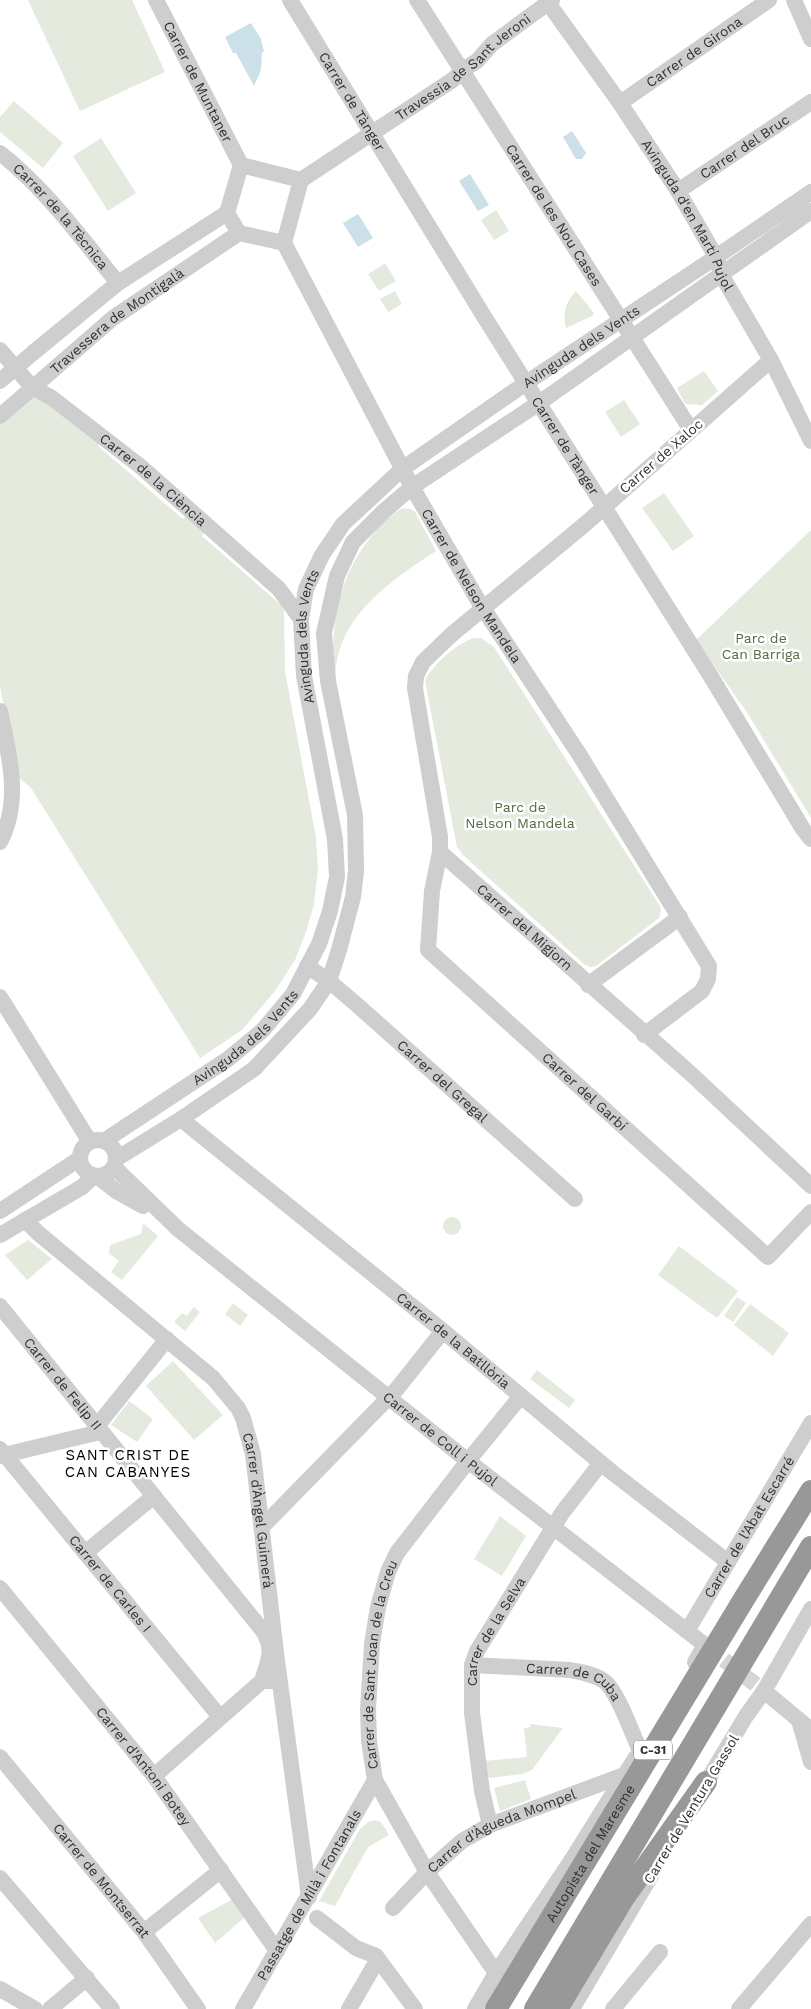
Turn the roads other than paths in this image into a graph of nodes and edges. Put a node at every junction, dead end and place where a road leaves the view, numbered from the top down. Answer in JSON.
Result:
{"nodes":[{"id":1,"x":156,"y":0,"type":"edge"},
{"id":2,"x":290,"y":0,"type":"edge"},
{"id":3,"x":417,"y":0,"type":"edge"},
{"id":4,"x":769,"y":0,"type":"edge"},
{"id":5,"x":794,"y":0,"type":"edge"},
{"id":6,"x":549,"y":1,"type":"edge"},
{"id":7,"x":811,"y":39,"type":"edge"},
{"id":8,"x":461,"y":71,"type":"junction"},
{"id":9,"x":811,"y":102,"type":"edge"},
{"id":10,"x":620,"y":103,"type":"junction"},
{"id":11,"x":372,"y":134,"type":"junction"},
{"id":12,"x":0,"y":153,"type":"edge"},
{"id":13,"x":241,"y":165,"type":"junction"},
{"id":14,"x":301,"y":180,"type":"junction"},
{"id":15,"x":678,"y":191,"type":"junction"},
{"id":16,"x":811,"y":192,"type":"edge"},
{"id":17,"x":811,"y":211,"type":"edge"},
{"id":18,"x":226,"y":213,"type":"junction"},
{"id":19,"x":239,"y":233,"type":"junction"},
{"id":20,"x":284,"y":243,"type":"junction"},
{"id":21,"x":716,"y":257,"type":"junction"},
{"id":22,"x":722,"y":276,"type":"junction"},
{"id":23,"x":118,"y":284,"type":"junction"},
{"id":24,"x":620,"y":320,"type":"junction"},
{"id":25,"x":632,"y":338,"type":"junction"},
{"id":26,"x":0,"y":350,"type":"edge"},
{"id":27,"x":771,"y":360,"type":"junction"},
{"id":28,"x":0,"y":382,"type":"edge"},
{"id":29,"x":526,"y":383,"type":"junction"},
{"id":30,"x":32,"y":387,"type":"junction"},
{"id":31,"x":539,"y":403,"type":"junction"},
{"id":32,"x":0,"y":416,"type":"edge"},
{"id":33,"x":690,"y":430,"type":"junction"},
{"id":34,"x":811,"y":441,"type":"edge"},
{"id":35,"x":402,"y":469,"type":"junction"},
{"id":36,"x":412,"y":487,"type":"junction"},
{"id":37,"x":604,"y":507,"type":"junction"},
{"id":38,"x":482,"y":609,"type":"junction"},
{"id":39,"x":302,"y":619,"type":"junction"},
{"id":40,"x":0,"y":711,"type":"edge"},
{"id":41,"x":811,"y":839,"type":"edge"},
{"id":42,"x":0,"y":842,"type":"edge"},
{"id":43,"x":440,"y":852,"type":"junction"},
{"id":44,"x":680,"y":917,"type":"junction"},
{"id":45,"x":307,"y":966,"type":"junction"},
{"id":46,"x":329,"y":980,"type":"junction"},
{"id":47,"x":588,"y":985,"type":"junction"},
{"id":48,"x":0,"y":998,"type":"edge"},
{"id":49,"x":644,"y":1035,"type":"junction"},
{"id":50,"x":181,"y":1118,"type":"junction"},
{"id":51,"x":97,"y":1142,"type":"junction"},
{"id":52,"x":80,"y":1159,"type":"junction"},
{"id":53,"x":115,"y":1163,"type":"junction"},
{"id":54,"x":91,"y":1180,"type":"junction"},
{"id":55,"x":811,"y":1186,"type":"edge"},
{"id":56,"x":575,"y":1199,"type":"dead end"},
{"id":57,"x":0,"y":1211,"type":"edge"},
{"id":58,"x":811,"y":1212,"type":"edge"},
{"id":59,"x":25,"y":1220,"type":"junction"},
{"id":60,"x":178,"y":1229,"type":"junction"},
{"id":61,"x":0,"y":1235,"type":"edge"},
{"id":62,"x":0,"y":1306,"type":"edge"},
{"id":63,"x":443,"y":1331,"type":"junction"},
{"id":64,"x":167,"y":1339,"type":"junction"},
{"id":65,"x":521,"y":1396,"type":"junction"},
{"id":66,"x":389,"y":1398,"type":"junction"},
{"id":67,"x":811,"y":1423,"type":"edge"},
{"id":68,"x":98,"y":1429,"type":"junction"},
{"id":69,"x":2,"y":1453,"type":"edge"},
{"id":70,"x":468,"y":1461,"type":"junction"},
{"id":71,"x":602,"y":1463,"type":"junction"},
{"id":72,"x":258,"y":1491,"type":"junction"},
{"id":73,"x":811,"y":1491,"type":"edge"},
{"id":74,"x":154,"y":1496,"type":"junction"},
{"id":75,"x":283,"y":1507,"type":"junction"},
{"id":76,"x":262,"y":1527,"type":"junction"},
{"id":77,"x":554,"y":1527,"type":"junction"},
{"id":78,"x":811,"y":1547,"type":"edge"},
{"id":79,"x":85,"y":1554,"type":"junction"},
{"id":80,"x":728,"y":1562,"type":"junction"},
{"id":81,"x":268,"y":1587,"type":"junction"},
{"id":82,"x":0,"y":1588,"type":"edge"},
{"id":83,"x":239,"y":1600,"type":"junction"},
{"id":84,"x":811,"y":1608,"type":"edge"},
{"id":85,"x":687,"y":1631,"type":"junction"},
{"id":86,"x":472,"y":1665,"type":"junction"},
{"id":87,"x":262,"y":1681,"type":"junction"},
{"id":88,"x":281,"y":1689,"type":"junction"},
{"id":89,"x":764,"y":1691,"type":"junction"},
{"id":90,"x":220,"y":1717,"type":"junction"},
{"id":91,"x":805,"y":1725,"type":"edge"},
{"id":92,"x":640,"y":1751,"type":"junction"},
{"id":93,"x":0,"y":1757,"type":"edge"},
{"id":94,"x":811,"y":1762,"type":"edge"},
{"id":95,"x":624,"y":1775,"type":"junction"},
{"id":96,"x":154,"y":1776,"type":"junction"},
{"id":97,"x":374,"y":1780,"type":"junction"},
{"id":98,"x":706,"y":1782,"type":"junction"},
{"id":99,"x":490,"y":1824,"type":"junction"},
{"id":100,"x":221,"y":1870,"type":"junction"},
{"id":101,"x":427,"y":1872,"type":"junction"},
{"id":102,"x":0,"y":1878,"type":"edge"},
{"id":103,"x":309,"y":1897,"type":"junction"},
{"id":104,"x":393,"y":1908,"type":"dead end"},
{"id":105,"x":317,"y":1918,"type":"dead end"},
{"id":106,"x":811,"y":1924,"type":"edge"},
{"id":107,"x":144,"y":1932,"type":"junction"},
{"id":108,"x":277,"y":1951,"type":"junction"},
{"id":109,"x":660,"y":1952,"type":"dead end"},
{"id":110,"x":378,"y":1959,"type":"junction"},
{"id":111,"x":496,"y":1972,"type":"junction"},
{"id":112,"x":87,"y":1978,"type":"junction"},
{"id":113,"x":0,"y":1988,"type":"edge"},
{"id":114,"x":35,"y":2009,"type":"edge"},
{"id":115,"x":50,"y":2009,"type":"edge"},
{"id":116,"x":112,"y":2009,"type":"edge"},
{"id":117,"x":198,"y":2009,"type":"edge"},
{"id":118,"x":243,"y":2009,"type":"edge"},
{"id":119,"x":349,"y":2009,"type":"edge"},
{"id":120,"x":415,"y":2009,"type":"edge"},
{"id":121,"x":475,"y":2009,"type":"edge"},
{"id":122,"x":496,"y":2009,"type":"edge"},
{"id":123,"x":534,"y":2009,"type":"edge"},
{"id":124,"x":557,"y":2009,"type":"edge"},
{"id":125,"x":572,"y":2009,"type":"edge"},
{"id":126,"x":613,"y":2009,"type":"edge"},
{"id":127,"x":739,"y":2009,"type":"edge"}],
"edges":[{"from":1,"to":13,"type":"street","name":"Carrer de Muntaner"},
{"from":2,"to":11,"type":"street","name":"Carrer de Tànger"},
{"from":3,"to":8,"type":"street","name":"Carrer de les Nou Cases"},
{"from":4,"to":10,"type":"street","name":"Carrer de Girona"},
{"from":5,"to":7,"type":"street"},
{"from":6,"to":8,"type":"street","name":"Travessia de Sant Jeroni"},
{"from":6,"to":10,"type":"street","name":"Avinguda d'en Martí Pujol"},
{"from":8,"to":11,"type":"street","name":"Travessia de Sant Jeroni"},
{"from":8,"to":24,"type":"street","name":"Carrer de les Nou Cases"},
{"from":9,"to":15,"type":"street","name":"Carrer del Bruc"},
{"from":10,"to":15,"type":"street","name":"Avinguda d'en Martí Pujol"},
{"from":11,"to":14,"type":"street","name":"Travessia de Sant Jeroni"},
{"from":11,"to":29,"type":"street","name":"Carrer de Tànger"},
{"from":12,"to":23,"type":"street","name":"Carrer de la Tècnica"},
{"from":13,"to":14,"type":"street"},
{"from":13,"to":18,"type":"street"},
{"from":14,"to":20,"type":"street"},
{"from":15,"to":21,"type":"street","name":"Avinguda d'en Martí Pujol"},
{"from":16,"to":21,"type":"street","name":"Avinguda dels Vents"},
{"from":17,"to":22,"type":"street","name":"Avinguda dels Vents"},
{"from":18,"to":19,"type":"street"},
{"from":18,"to":23,"type":"street","name":"Travessera de Montigalà"},
{"from":19,"to":20,"type":"street"},
{"from":19,"to":30,"type":"street","name":"Travessera de Montigalà"},
{"from":20,"to":35,"type":"street","name":"Carrer de Nelson Mandela"},
{"from":21,"to":22,"type":"street","name":"Avinguda d'en Martí Pujol"},
{"from":21,"to":24,"type":"street","name":"Avinguda dels Vents"},
{"from":22,"to":25,"type":"street","name":"Avinguda dels Vents"},
{"from":22,"to":27,"type":"street","name":"Avinguda d'en Martí Pujol"},
{"from":23,"to":28,"type":"street","name":"Travessera de Montigalà","bridge":true},
{"from":24,"to":25,"type":"street","name":"Carrer de les Nou Cases"},
{"from":24,"to":29,"type":"street","name":"Avinguda dels Vents"},
{"from":25,"to":31,"type":"street","name":"Avinguda dels Vents"},
{"from":25,"to":33,"type":"street","name":"Carrer de les Nou Cases"},
{"from":26,"to":30,"type":"street","name":"Carrer de la Ciència"},
{"from":27,"to":33,"type":"street","name":"Carrer de Xaloc"},
{"from":27,"to":34,"type":"street","name":"Avinguda d'en Martí Pujol"},
{"from":29,"to":31,"type":"street","name":"Carrer de Tànger"},
{"from":29,"to":35,"type":"street","name":"Avinguda dels Vents"},
{"from":30,"to":32,"type":"street","name":"Travessera de Montigalà"},
{"from":30,"to":39,"type":"street","name":"Carrer de la Ciència"},
{"from":31,"to":36,"type":"street","name":"Avinguda dels Vents"},
{"from":31,"to":37,"type":"street","name":"Carrer de Tànger"},
{"from":33,"to":37,"type":"street","name":"Carrer de Xaloc"},
{"from":35,"to":36,"type":"street","name":"Carrer de Nelson Mandela"},
{"from":35,"to":39,"type":"street","name":"Avinguda dels Vents"},
{"from":36,"to":38,"type":"street","name":"Carrer de Nelson Mandela"},
{"from":36,"to":46,"type":"street","name":"Avinguda dels Vents"},
{"from":37,"to":38,"type":"street","name":"Carrer de Xaloc"},
{"from":37,"to":41,"type":"street","name":"Carrer de Tànger"},
{"from":38,"to":43,"type":"street"},
{"from":38,"to":44,"type":"street","name":"Carrer de Nelson Mandela"},
{"from":39,"to":45,"type":"street","name":"Avinguda dels Vents"},
{"from":40,"to":42,"type":"street"},
{"from":43,"to":47,"type":"street","name":"Carrer del Migjorn"},
{"from":43,"to":58,"type":"street","name":"Carrer del Garbí"},
{"from":44,"to":47,"type":"street"},
{"from":44,"to":49,"type":"street","name":"Carrer de Nelson Mandela"},
{"from":45,"to":46,"type":"street","name":"Carrer del Gregal"},
{"from":45,"to":51,"type":"street","name":"Avinguda dels Vents"},
{"from":46,"to":50,"type":"street","name":"Avinguda dels Vents"},
{"from":46,"to":56,"type":"street","name":"Carrer del Gregal"},
{"from":47,"to":49,"type":"street","name":"Carrer del Migjorn"},
{"from":48,"to":51,"type":"street"},
{"from":49,"to":55,"type":"street","name":"Carrer del Migjorn"},
{"from":50,"to":53,"type":"street","name":"Avinguda dels Vents"},
{"from":50,"to":63,"type":"street","name":"Carrer de la Batllòria"},
{"from":51,"to":52,"type":"street"},
{"from":51,"to":53,"type":"street"},
{"from":52,"to":54,"type":"street"},
{"from":52,"to":57,"type":"street"},
{"from":53,"to":54,"type":"street"},
{"from":53,"to":60,"type":"street","name":"Carrer de Coll i Pujol"},
{"from":54,"to":59,"type":"street"},
{"from":54,"to":60,"type":"street","name":"Carrer de Coll i Pujol"},
{"from":59,"to":61,"type":"street"},
{"from":59,"to":64,"type":"street","name":"Carrer d'Àngel Guimerà"},
{"from":60,"to":66,"type":"street","name":"Carrer de Coll i Pujol"},
{"from":62,"to":68,"type":"street","name":"Carrer de Felip II"},
{"from":63,"to":65,"type":"street","name":"Carrer de la Batllòria"},
{"from":63,"to":66,"type":"street"},
{"from":64,"to":68,"type":"street"},
{"from":64,"to":72,"type":"street","name":"Carrer d'Àngel Guimerà"},
{"from":65,"to":70,"type":"street","name":"Carrer de Sant Joan de la Creu"},
{"from":65,"to":71,"type":"street","name":"Carrer de la Batllòria"},
{"from":66,"to":70,"type":"street","name":"Carrer de Coll i Pujol"},
{"from":66,"to":75,"type":"street"},
{"from":67,"to":80,"type":"street","name":"Carrer de l'Abat Escarré"},
{"from":68,"to":69,"type":"street"},
{"from":68,"to":74,"type":"street","name":"Carrer de Felip II"},
{"from":69,"to":79,"type":"street","name":"Carrer de Carles I"},
{"from":70,"to":77,"type":"street","name":"Carrer de Coll i Pujol"},
{"from":70,"to":97,"type":"street","name":"Carrer de Sant Joan de la Creu"},
{"from":71,"to":77,"type":"street","name":"Carrer de la Selva"},
{"from":71,"to":80,"type":"street","name":"Carrer de la Batllòria"},
{"from":72,"to":75,"type":"street"},
{"from":72,"to":76,"type":"street","name":"Carrer d'Àngel Guimerà"},
{"from":73,"to":122,"type":"highway","name":"Autopista del Maresme","number":"C-31","bridge":true},
{"from":74,"to":79,"type":"street"},
{"from":74,"to":83,"type":"street","name":"Carrer de Felip II"},
{"from":75,"to":76,"type":"street"},
{"from":76,"to":81,"type":"street","name":"Carrer d'Àngel Guimerà"},
{"from":77,"to":85,"type":"street","name":"Carrer de Coll i Pujol"},
{"from":77,"to":86,"type":"street","name":"Carrer de la Selva"},
{"from":78,"to":123,"type":"highway","number":"C-31","bridge":true},
{"from":79,"to":90,"type":"street","name":"Carrer de Carles I"},
{"from":80,"to":85,"type":"street","name":"Carrer de l'Abat Escarré"},
{"from":81,"to":83,"type":"street"},
{"from":81,"to":88,"type":"street","name":"Carrer d'Àngel Guimerà"},
{"from":82,"to":96,"type":"street","name":"Carrer d'Antoni Botey"},
{"from":83,"to":87,"type":"street","name":"Carrer de Felip II"},
{"from":84,"to":89,"type":"street","name":"Carrer de Ventura Gassol"},
{"from":85,"to":92,"type":"street","name":"Carrer de Coll i Pujol"},
{"from":86,"to":92,"type":"street","name":"Carrer de Cuba"},
{"from":86,"to":99,"type":"street","name":"Carrer de la Selva"},
{"from":87,"to":88,"type":"street"},
{"from":87,"to":90,"type":"street"},
{"from":88,"to":103,"type":"street","name":"Carrer d'Àngel Guimerà"},
{"from":89,"to":91,"type":"street"},
{"from":89,"to":98,"type":"street","name":"Carrer de Ventura Gassol"},
{"from":90,"to":96,"type":"street"},
{"from":91,"to":94,"type":"street"},
{"from":92,"to":95,"type":"street"},
{"from":93,"to":107,"type":"street","name":"Carrer de Montserrat"},
{"from":95,"to":99,"type":"street","name":"Carrer d'Àgueda Mompel"},
{"from":95,"to":111,"type":"street"},
{"from":96,"to":100,"type":"street","name":"Carrer d'Antoni Botey"},
{"from":97,"to":101,"type":"street","name":"Carrer de Sant Joan de la Creu"},
{"from":97,"to":103,"type":"street","name":"Passatge de Milà i Fontanals"},
{"from":98,"to":124,"type":"highway"},
{"from":98,"to":125,"type":"street","name":"Carrer de Ventura Gassol"},
{"from":99,"to":101,"type":"street","name":"Carrer d'Àgueda Mompel"},
{"from":100,"to":107,"type":"street"},
{"from":100,"to":108,"type":"street","name":"Carrer d'Antoni Botey"},
{"from":101,"to":104,"type":"street","name":"Carrer d'Àgueda Mompel"},
{"from":101,"to":111,"type":"street","name":"Carrer de Sant Joan de la Creu"},
{"from":102,"to":112,"type":"street"},
{"from":103,"to":108,"type":"street","name":"Passatge de Milà i Fontanals"},
{"from":105,"to":110,"type":"street"},
{"from":106,"to":127,"type":"street"},
{"from":107,"to":117,"type":"street","name":"Carrer de Montserrat"},
{"from":108,"to":118,"type":"street","name":"Passatge de Milà i Fontanals"},
{"from":109,"to":126,"type":"street"},
{"from":110,"to":119,"type":"street"},
{"from":110,"to":120,"type":"street"},
{"from":111,"to":121,"type":"street"},
{"from":112,"to":115,"type":"street"},
{"from":112,"to":116,"type":"street"},
{"from":113,"to":114,"type":"street"}]}
